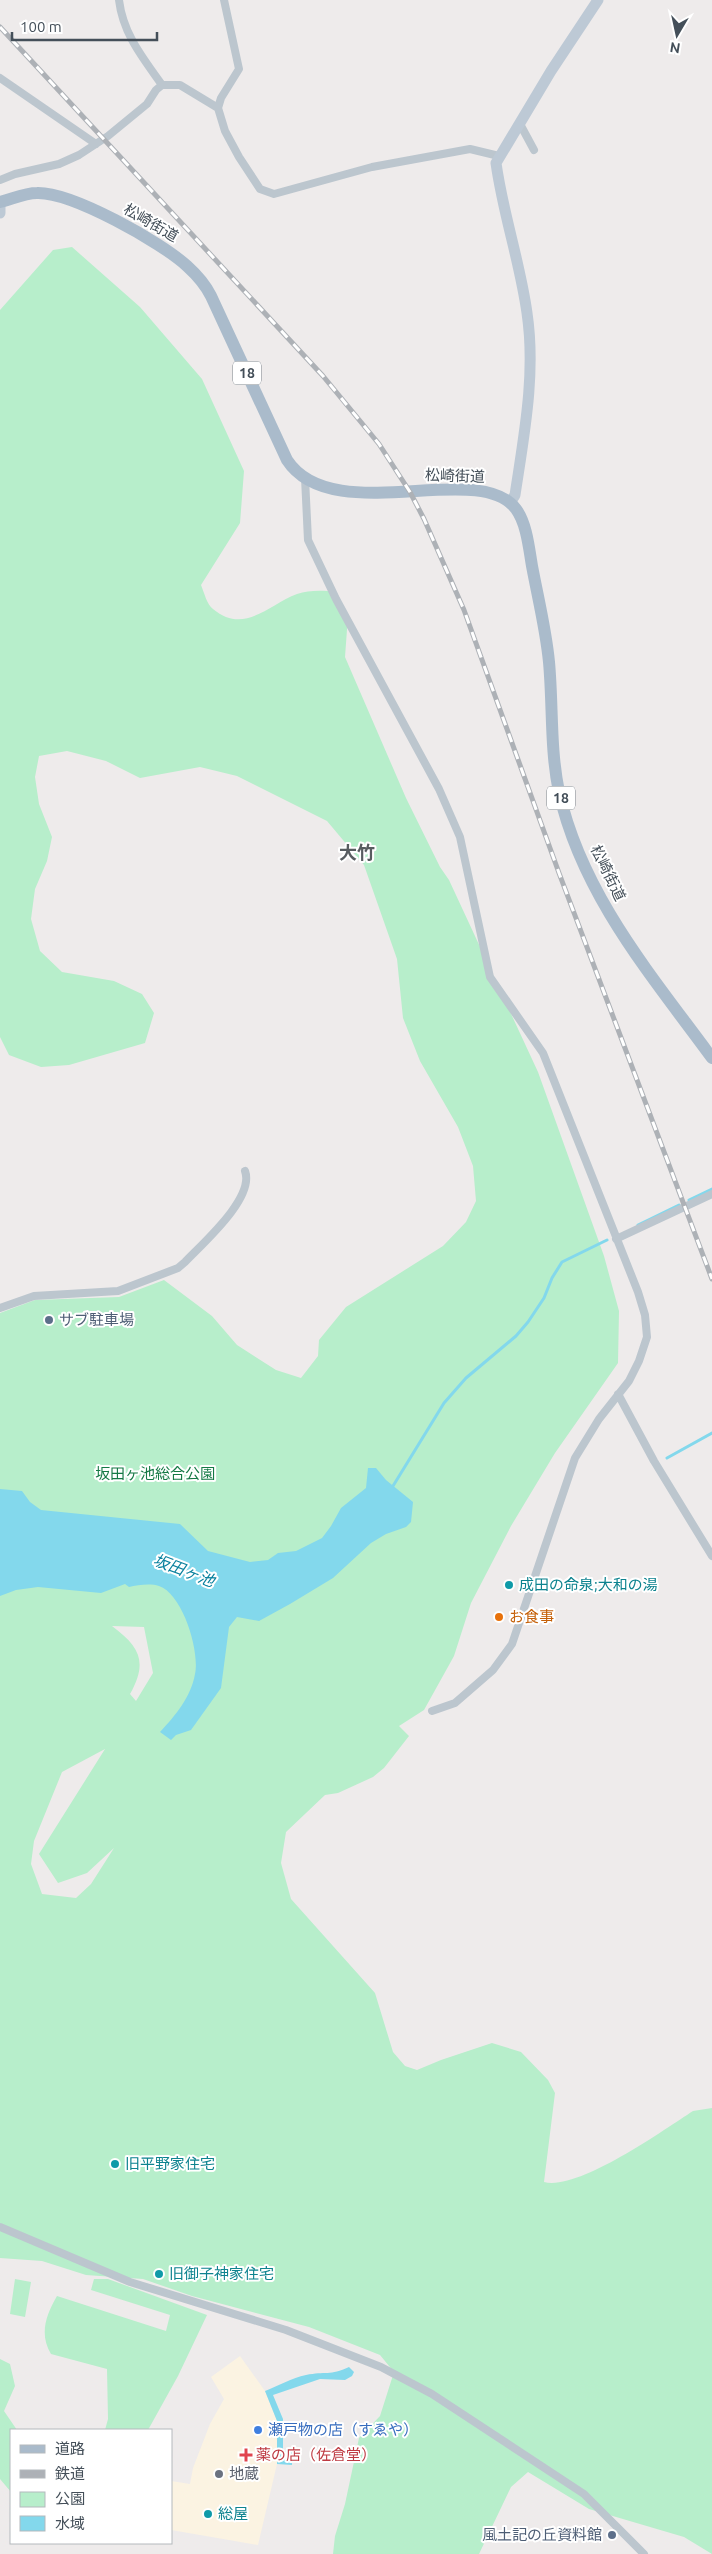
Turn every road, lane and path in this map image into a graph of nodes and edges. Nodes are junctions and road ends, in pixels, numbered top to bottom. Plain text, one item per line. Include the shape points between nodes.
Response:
1 (119, 0) edge
2 (224, 0) edge
3 (598, 0) edge
4 (0, 78) edge
5 (162, 85) junction
6 (218, 108) junction
7 (520, 124) junction
8 (96, 144) junction
9 (534, 150) dead end
10 (498, 156) junction
11 (0, 180) edge
12 (0, 202) edge
13 (0, 213) edge
14 (305, 478) junction
15 (510, 503) junction
16 (712, 1058) edge
17 (245, 1171) dead end
18 (712, 1194) edge
19 (616, 1239) junction
20 (0, 1308) edge
21 (618, 1394) junction
22 (712, 1556) edge
23 (432, 1711) dead end
24 (0, 2227) edge
25 (644, 2554) edge

1 - 5 street via 132,42
2 - 6 street via 239,69 220,98
3 - 7 street
4 - 8 street
5 - 6 street via 180,85
5 - 8 street via 147,104
6 - 10 street via 225,131 239,157 260,189 268,193 372,167 470,149
7 - 9 street
7 - 10 street
8 - 11 street via 65,162
10 - 15 street via 497,171 524,295 530,350 529,400 515,495
12 - 13 street
12 - 14 main road, 松崎街道 / 18 via 37,193 60,197 109,218 186,265 211,296 287,460
14 - 15 main road, 松崎街道 / 18 via 352,492 391,494 473,490 497,495
14 - 19 street via 308,540 336,599 439,789 460,837 490,977 543,1052
15 - 16 main road, 松崎街道 / 18 via 520,516 524,529 544,626 549,661 551,737 559,792 568,822 602,901 651,978
17 - 20 street via 246,1185 235,1207 178,1268 118,1291 34,1296
18 - 19 street
19 - 21 street via 638,1292 647,1337 629,1381
21 - 22 street
21 - 23 street via 575,1458 512,1644 493,1670 462,1698
24 - 25 street via 130,2282 286,2330 389,2371 432,2394 584,2494

